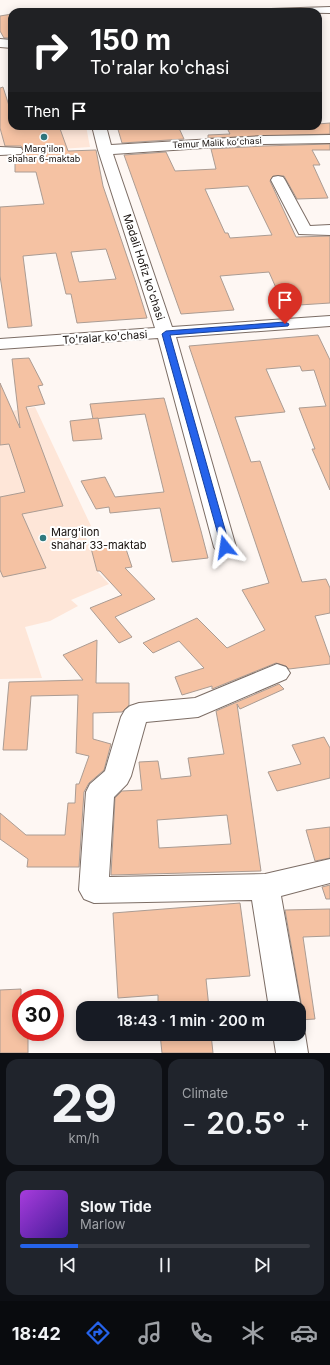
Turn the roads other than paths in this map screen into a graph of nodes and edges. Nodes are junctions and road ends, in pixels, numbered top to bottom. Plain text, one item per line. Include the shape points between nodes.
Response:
1 (100, 130) edge
2 (255, 130) edge
3 (321, 130) edge
4 (329, 139) edge
5 (264, 140) junction
6 (105, 150) junction
7 (0, 151) edge
8 (16, 151) dead end
9 (278, 180) dead end
10 (330, 230) edge
11 (330, 320) edge
12 (166, 334) junction
13 (0, 344) edge
14 (225, 547) dead end
15 (277, 673) dead end
16 (330, 872) edge
17 (265, 887) junction
18 (284, 1001) edge
19 (290, 1041) edge
20 (292, 1053) edge

1 - 6 street, Madali Hofiz ko'chasi
2 - 5 street
3 - 4 street
4 - 5 street, Temur Malik koʻchasi
5 - 6 street, Temur Malik koʻchasi
6 - 12 street, Madali Hofiz ko'chasi
7 - 8 street
9 - 10 street via 305,231
11 - 12 street, To'ralar ko'chasi
12 - 13 street, To'ralar ko'chasi
12 - 14 street, Madali Hofiz ko'chasi
15 - 17 street via 198,707 139,713 134,717 117,776 100,792 94,890
16 - 17 street
17 - 18 street
19 - 20 street

